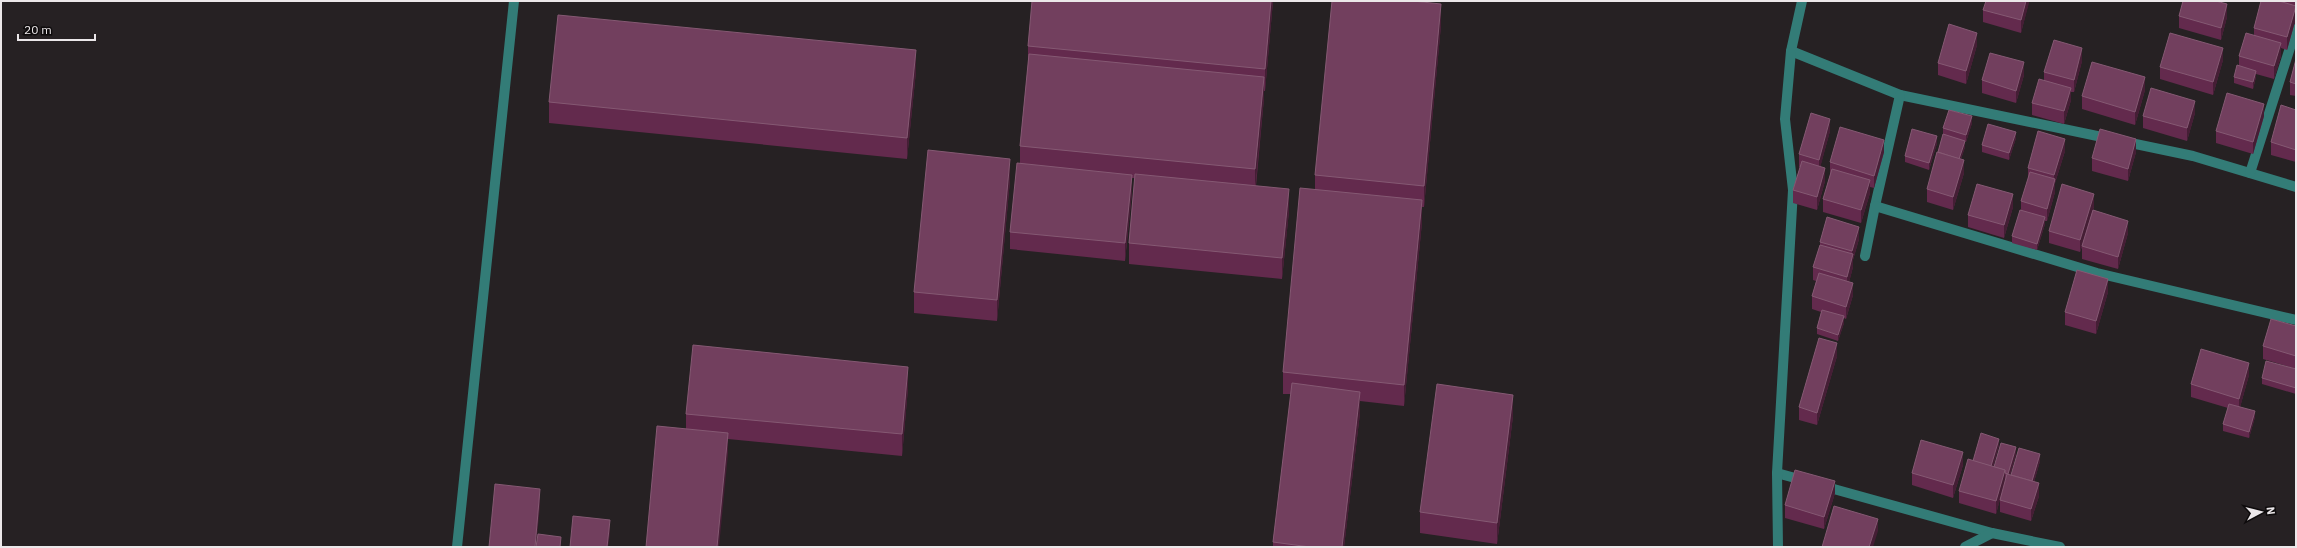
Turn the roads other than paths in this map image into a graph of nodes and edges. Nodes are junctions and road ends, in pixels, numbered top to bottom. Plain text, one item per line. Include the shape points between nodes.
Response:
1 (514, 1) edge
2 (1802, 1) edge
3 (2296, 29) edge
4 (1791, 51) junction
5 (1900, 95) junction
6 (2250, 173) junction
7 (2296, 187) edge
8 (1875, 206) junction
9 (1865, 256) dead end
10 (2296, 320) edge
11 (1777, 473) junction
12 (1992, 533) junction
13 (457, 547) edge
14 (1778, 547) edge
15 (1966, 547) edge
16 (2056, 547) edge
17 (2060, 547) edge

1 - 13 street
2 - 4 street
3 - 6 street
4 - 5 street
4 - 11 street via 1785,119 1792,190
5 - 6 street via 2193,156
5 - 8 street
6 - 7 street
8 - 9 street
8 - 10 street via 2097,273
11 - 12 street
11 - 14 street
12 - 15 street
12 - 16 street
16 - 17 street

